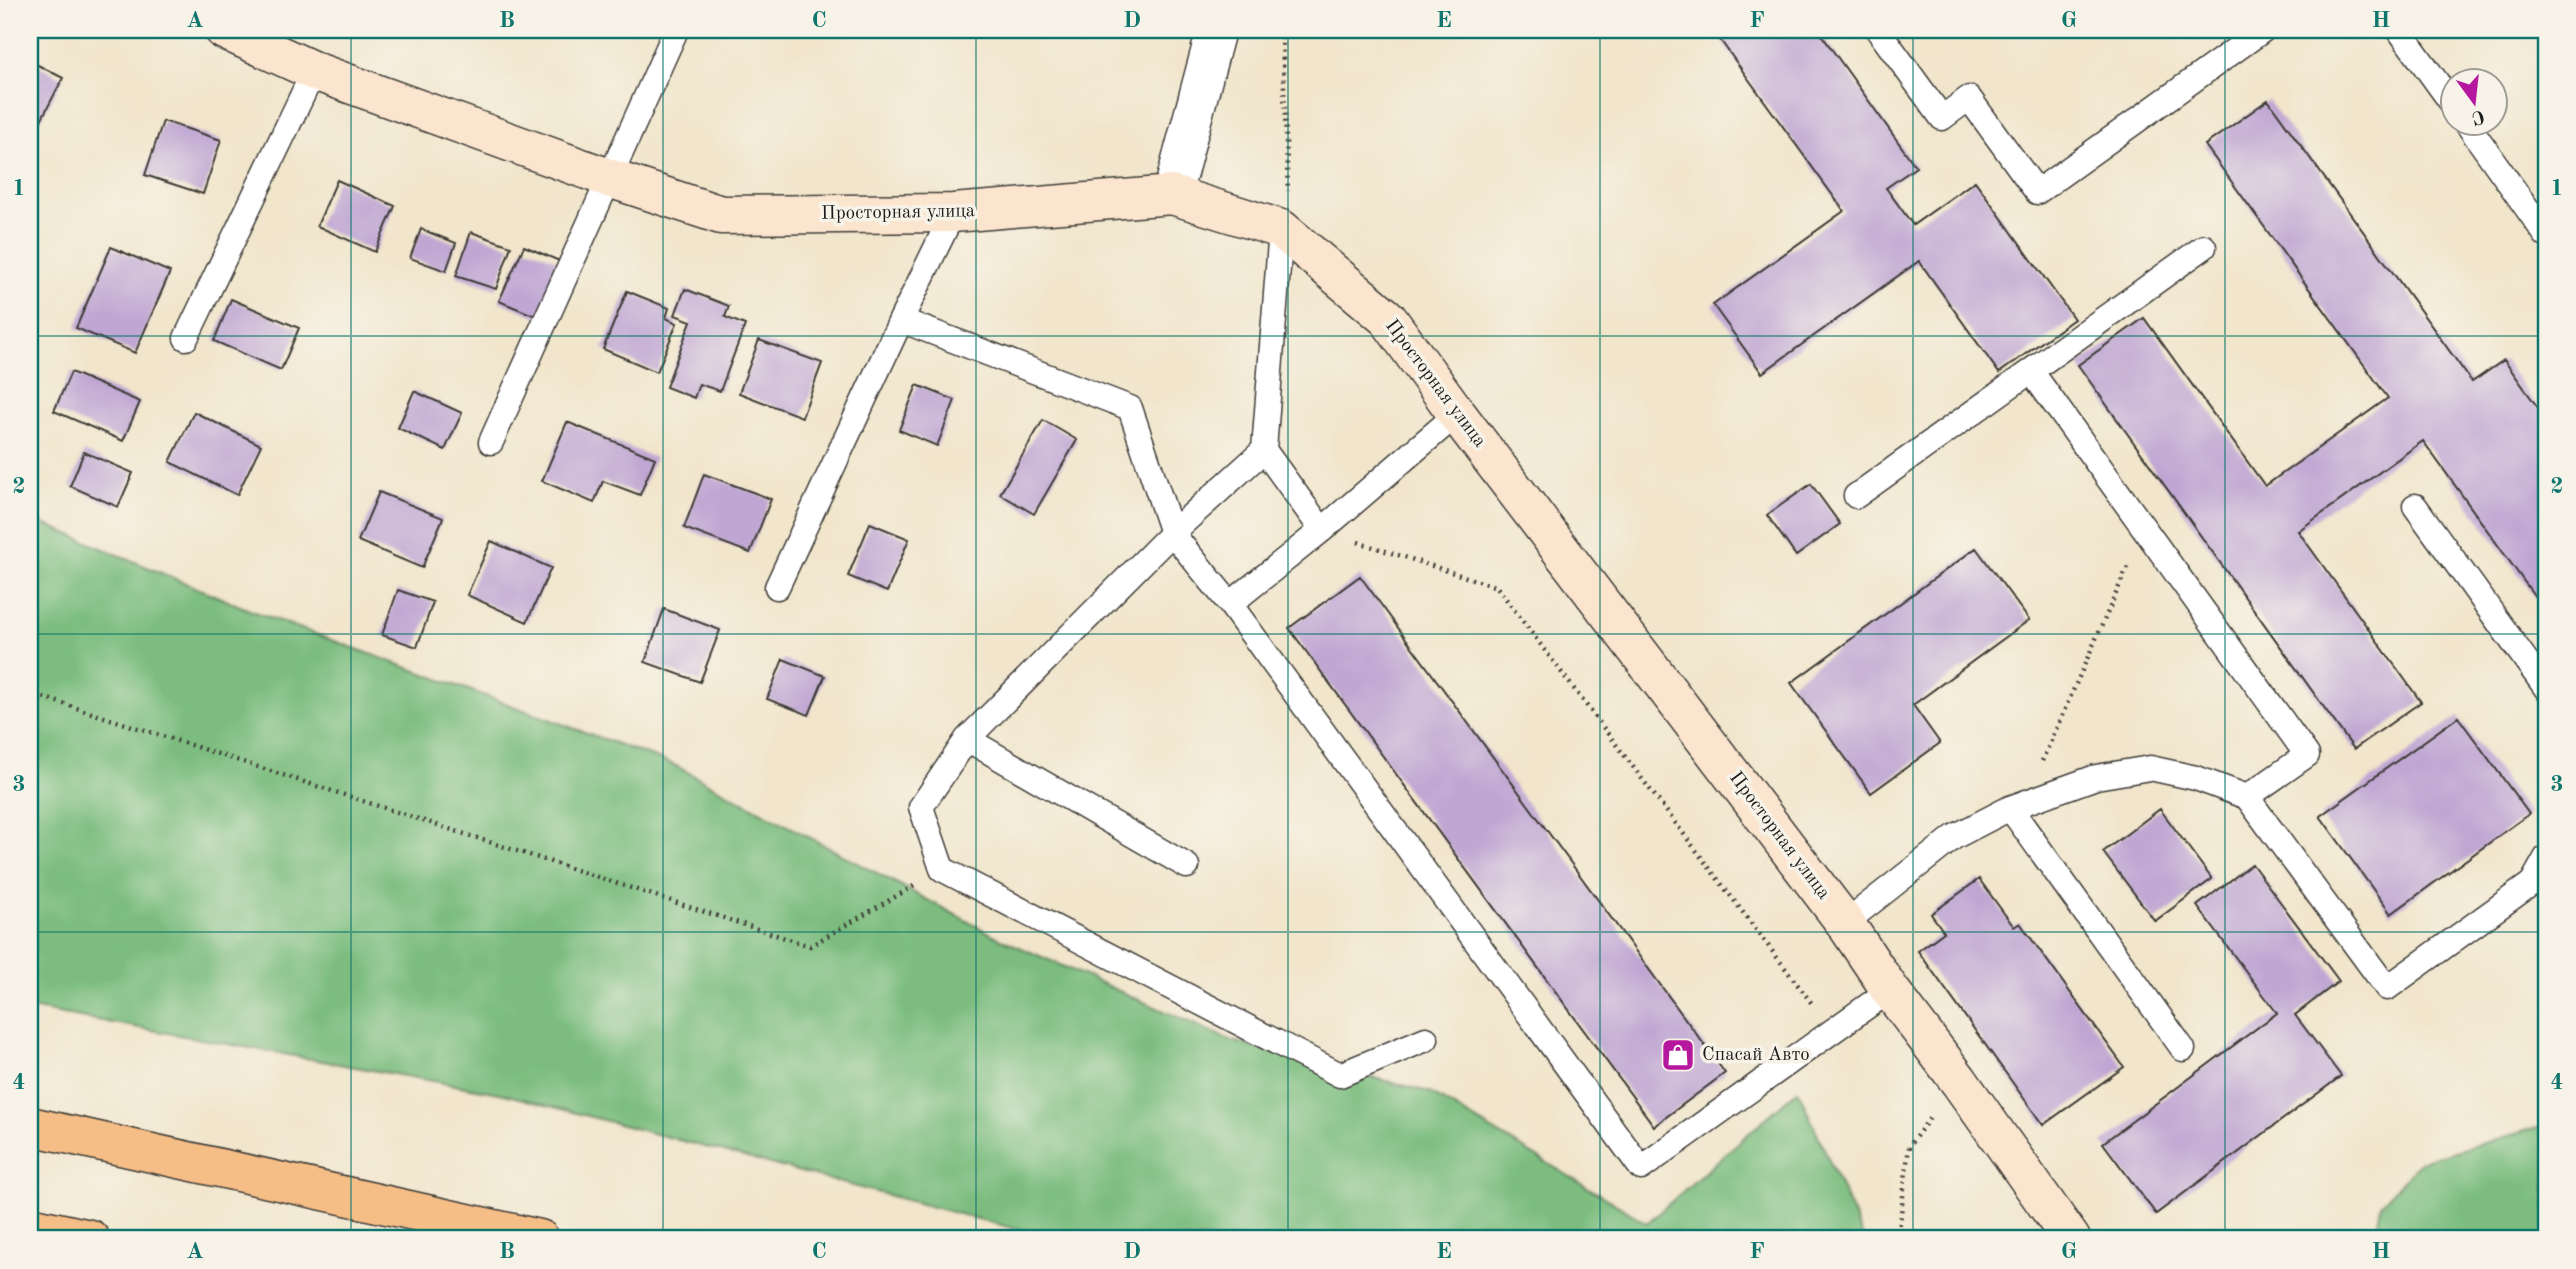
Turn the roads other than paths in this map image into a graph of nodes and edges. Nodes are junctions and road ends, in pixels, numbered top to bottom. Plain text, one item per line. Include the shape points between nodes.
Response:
1 (224, 30) edge
2 (676, 30) edge
3 (1216, 30) edge
4 (1878, 30) edge
5 (2263, 30) edge
6 (2399, 30) edge
7 (314, 71) junction
8 (2440, 87) edge
9 (2476, 136) edge
10 (609, 178) junction
11 (1172, 195) junction
12 (953, 213) junction
13 (1285, 233) junction
14 (2546, 235) edge
15 (2204, 247) dead end
16 (901, 320) junction
17 (186, 338) dead end
18 (2031, 370) junction
19 (1457, 414) junction
20 (491, 442) dead end
21 (1264, 450) junction
22 (1857, 496) dead end
23 (2415, 506) dead end
24 (1322, 530) junction
25 (1172, 533) junction
26 (777, 587) dead end
27 (1230, 604) junction
28 (2546, 688) edge
29 (967, 739) junction
30 (2247, 797) junction
31 (2016, 806) junction
32 (2546, 858) edge
33 (1187, 866) dead end
34 (1845, 923) junction
35 (1890, 990) junction
36 (1426, 1039) dead end
37 (2183, 1049) dead end
38 (30, 1126) edge
39 (30, 1226) edge
40 (90, 1239) edge
41 (540, 1239) edge
42 (2071, 1239) edge

1 - 7 street, Просторная улица
2 - 10 lane
3 - 11 street
4 - 5 lane via 1942,118 1969,98 2037,192
6 - 8 lane
7 - 10 street, Просторная улица
7 - 17 lane
9 - 14 lane
10 - 12 street, Просторная улица via 721,215
10 - 20 lane
11 - 12 street, Просторная улица
11 - 13 street, Просторная улица
12 - 16 lane
13 - 19 street, Просторная улица via 1388,319
13 - 21 lane
15 - 18 lane
16 - 25 lane via 1130,408
16 - 26 lane
18 - 22 lane
18 - 30 lane via 2307,755
19 - 24 lane
19 - 34 street, Просторная улица
21 - 24 lane
21 - 25 lane
23 - 28 lane
24 - 27 lane
25 - 27 lane
25 - 29 lane
27 - 35 lane via 1641,1168
29 - 33 lane
29 - 36 lane via 921,807 942,869 1340,1075
30 - 31 lane via 2196,778 2150,768 2096,777
30 - 32 lane via 2387,988 2532,883
31 - 34 lane via 1954,837
31 - 37 lane
34 - 35 street, Просторная улица
35 - 42 street, Просторная улица
38 - 41 main road
39 - 40 main road

